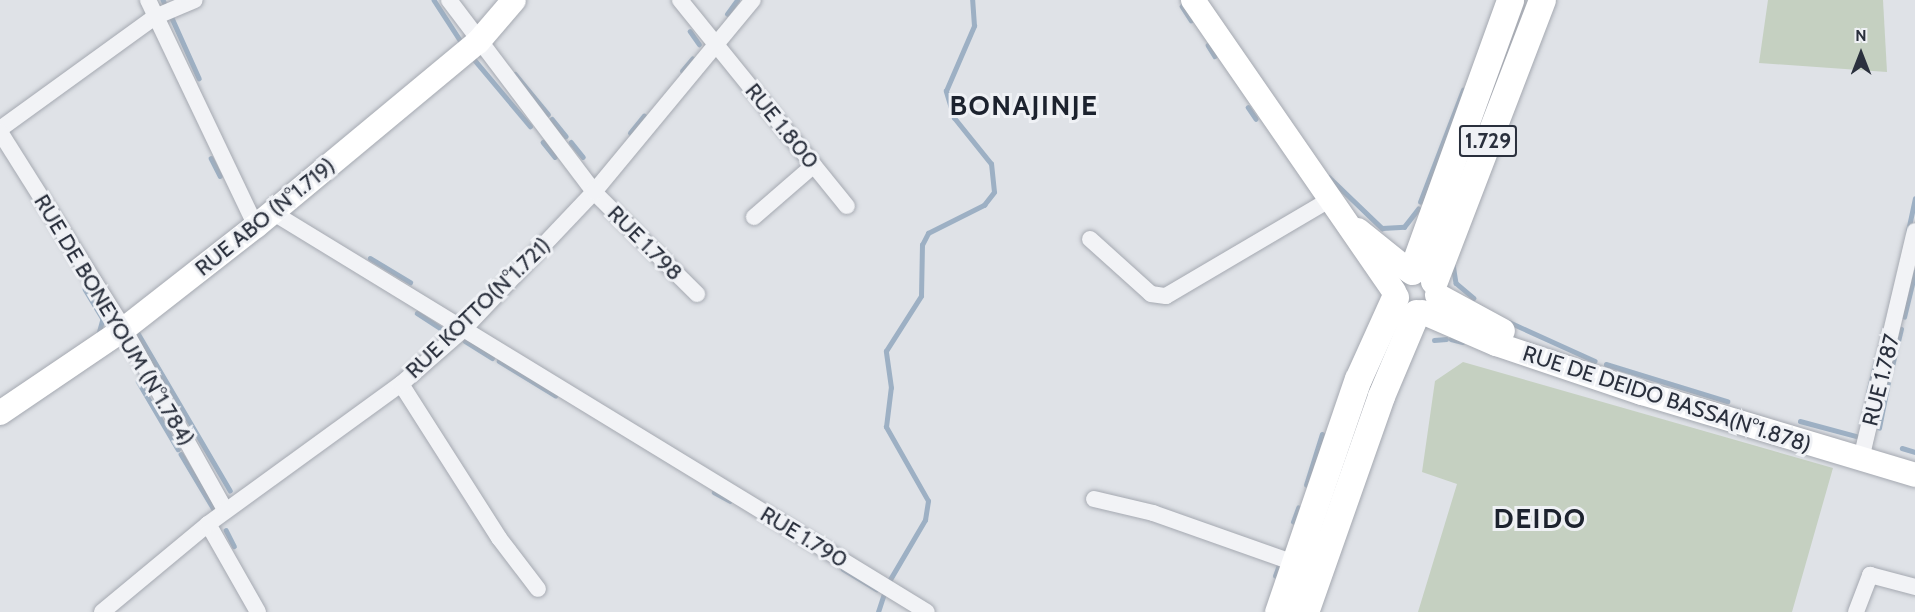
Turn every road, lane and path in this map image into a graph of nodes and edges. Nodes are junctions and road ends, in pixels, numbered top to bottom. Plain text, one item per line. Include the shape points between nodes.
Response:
1 (148, 0) edge
2 (195, 0) edge
3 (449, 0) edge
4 (514, 0) edge
5 (680, 0) edge
6 (753, 0) edge
7 (1193, 0) edge
8 (1510, 0) edge
9 (1542, 0) edge
10 (155, 17) junction
11 (478, 42) junction
12 (718, 45) junction
13 (0, 130) edge
14 (814, 165) junction
15 (594, 192) junction
16 (1329, 200) junction
17 (847, 206) dead end
18 (754, 217) dead end
19 (264, 219) junction
20 (1915, 231) edge
21 (1090, 239) dead end
22 (1415, 291) junction
23 (697, 294) dead end
24 (124, 329) junction
25 (464, 329) junction
26 (400, 384) junction
27 (0, 413) edge
28 (1863, 452) junction
29 (1915, 458) edge
30 (1915, 475) edge
31 (1094, 499) dead end
32 (225, 510) junction
33 (207, 524) junction
34 (1294, 563) junction
35 (1915, 586) edge
36 (538, 589) dead end
37 (102, 612) edge
38 (258, 612) edge
39 (927, 612) edge
40 (1278, 612) edge
41 (1305, 612) edge
42 (1856, 612) edge

1 - 10 street
2 - 10 street
3 - 11 street, RUE 1.798
4 - 11 main road, RUE ABO (N°1.719)
5 - 12 street, RUE 1.800
6 - 12 street, RUE KOTTO(N°1.721)
7 - 16 main road, RUE DE DEIDO BASSA(N°1.878)
8 - 22 main road, 1.729
9 - 22 main road, 1.729
10 - 13 street
10 - 19 street
11 - 15 street, RUE 1.798
11 - 19 main road, RUE ABO (N°1.719)
12 - 14 street, RUE 1.800
12 - 15 street, RUE KOTTO(N°1.721)
13 - 24 street, RUE DE BONEYOUM (N°1.784)
14 - 17 street, RUE 1.800
14 - 18 street
15 - 23 street, RUE 1.798
15 - 25 street, RUE KOTTO(N°1.721)
16 - 21 street via 1166,296 1151,294
16 - 22 main road, RUE DE DEIDO BASSA(N°1.878)
19 - 24 main road, RUE ABO (N°1.719)
19 - 25 street, RUE 1.790
20 - 28 street, RUE 1.787
22 - 28 main road, RUE DE DEIDO BASSA(N°1.878) via 1496,344
22 - 34 main road via 1358,380
22 - 41 main road
24 - 27 main road, RUE ABO (N°1.719)
24 - 32 street, RUE DE BONEYOUM (N°1.784)
25 - 26 street, RUE KOTTO(N°1.721)
25 - 39 street, RUE 1.790
26 - 32 street, RUE KOTTO(N°1.721)
26 - 36 street via 498,538
28 - 29 main road, RUE DE DEIDO BASSA(N°1.878)
28 - 30 main road, RUE DE DEIDO BASSA(N°1.878)
31 - 34 street via 1153,513
32 - 33 street, RUE KOTTO(N°1.721)
33 - 37 street, RUE KOTTO(N°1.721)
33 - 38 street
34 - 40 main road
35 - 42 street via 1870,574

